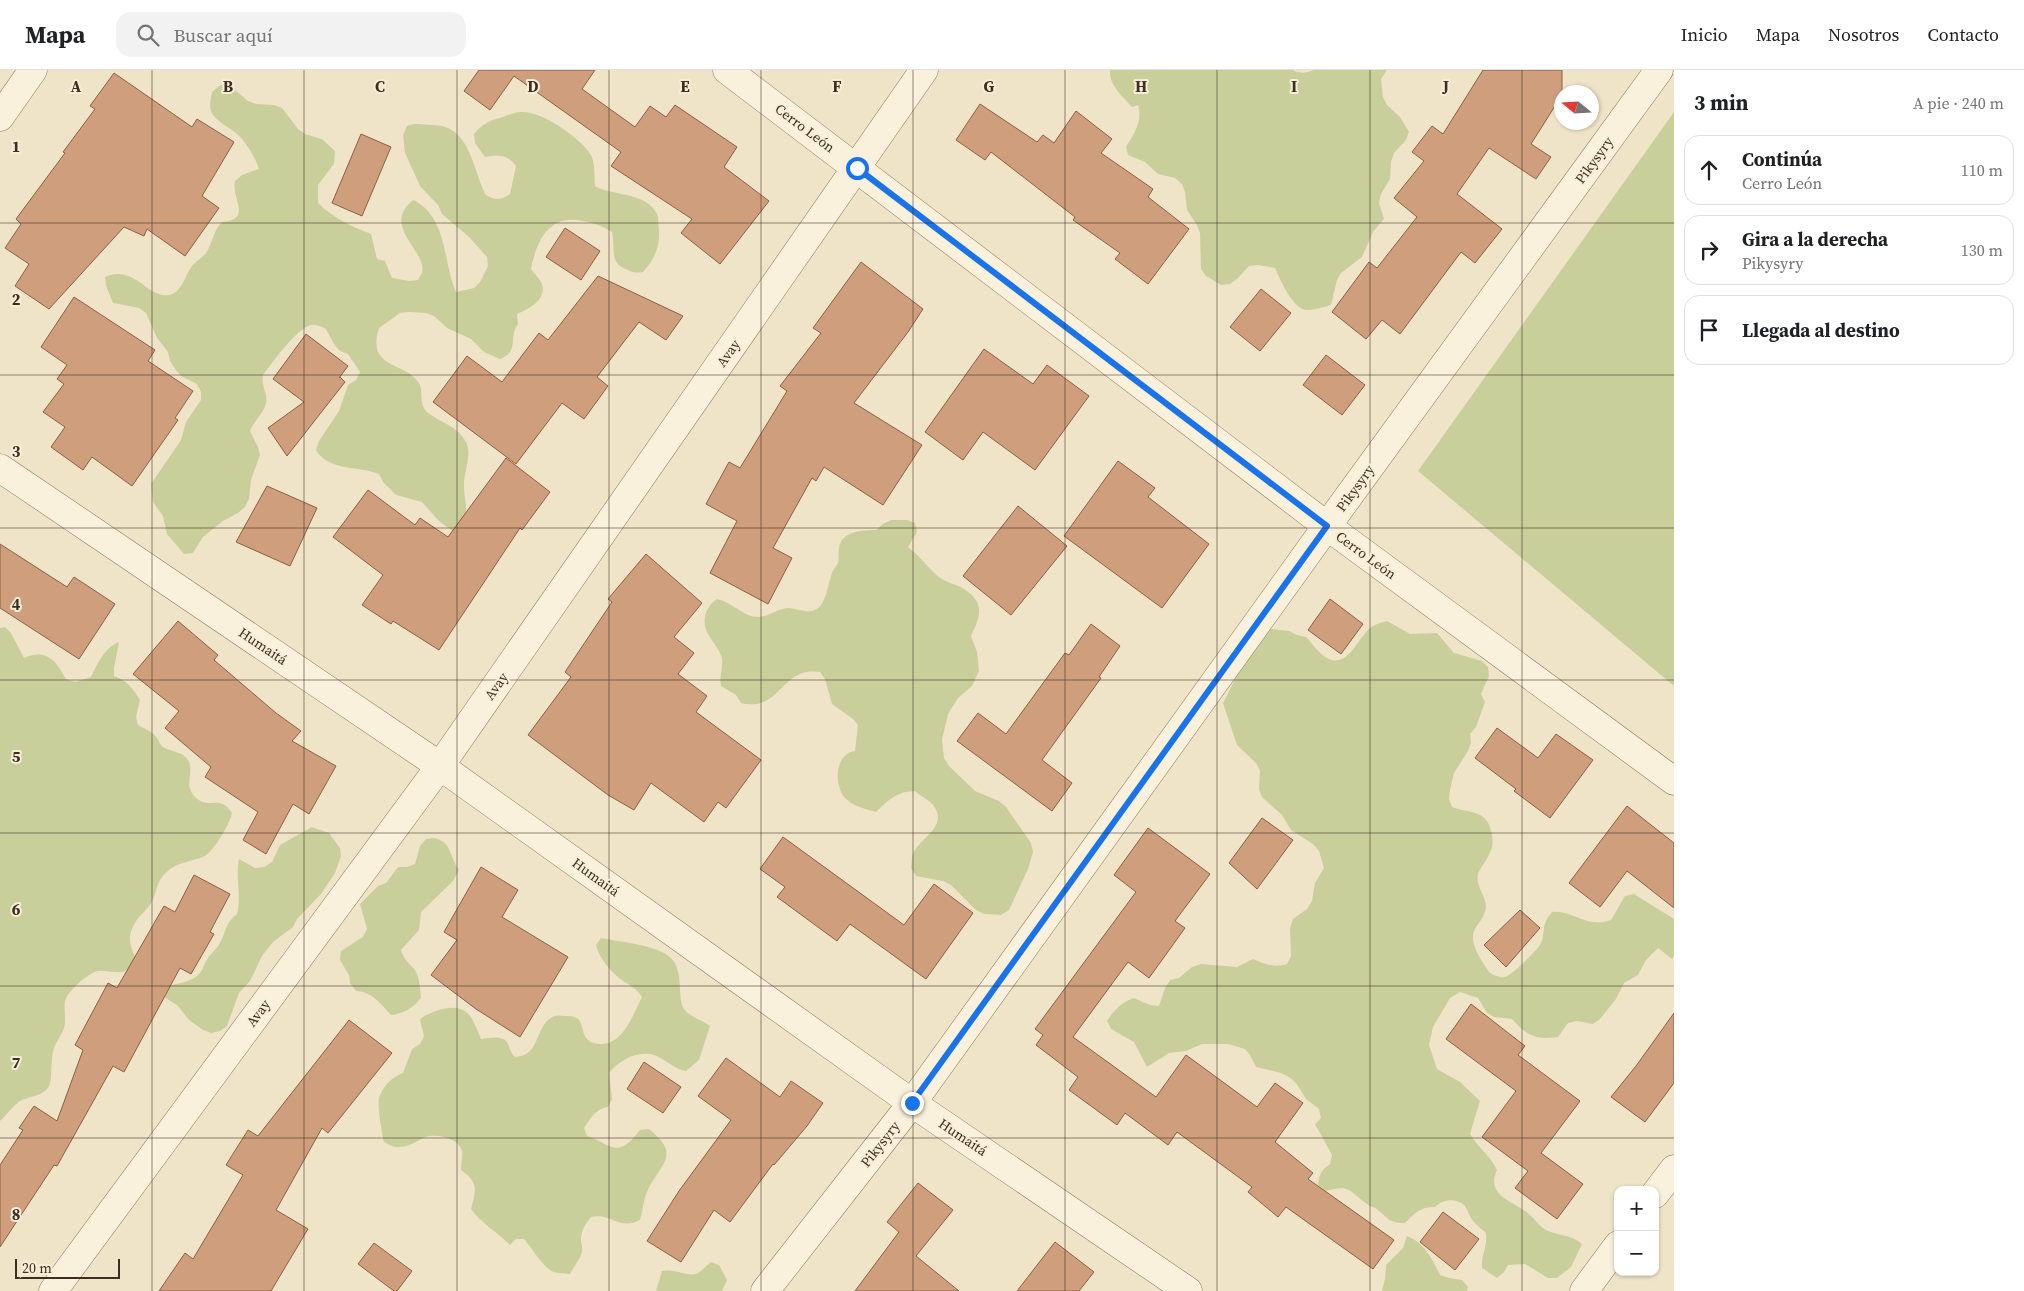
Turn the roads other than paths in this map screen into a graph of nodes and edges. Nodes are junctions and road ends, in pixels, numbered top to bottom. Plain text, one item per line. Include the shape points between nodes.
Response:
1 (33, 70) edge
2 (727, 70) edge
3 (924, 70) edge
4 (1659, 70) edge
5 (0, 117) edge
6 (857, 168) junction
7 (0, 468) edge
8 (1327, 526) junction
9 (440, 766) junction
10 (1674, 781) edge
11 (912, 1103) junction
12 (1674, 1168) edge
13 (1659, 1189) edge
14 (1614, 1250) edge
15 (53, 1291) edge
16 (765, 1291) edge
17 (1188, 1291) edge
18 (1584, 1291) edge

1 - 5 street
2 - 6 street, Cerro León
3 - 6 street, Avay
4 - 8 street, Pikysyry
6 - 8 street, Cerro León
6 - 9 street, Avay
7 - 9 street, Humaitá
8 - 10 street, Cerro León
8 - 11 street, Pikysyry
9 - 11 street, Humaitá
9 - 15 street, Avay
11 - 16 street, Pikysyry
11 - 17 street, Humaitá
12 - 13 street
14 - 18 street

